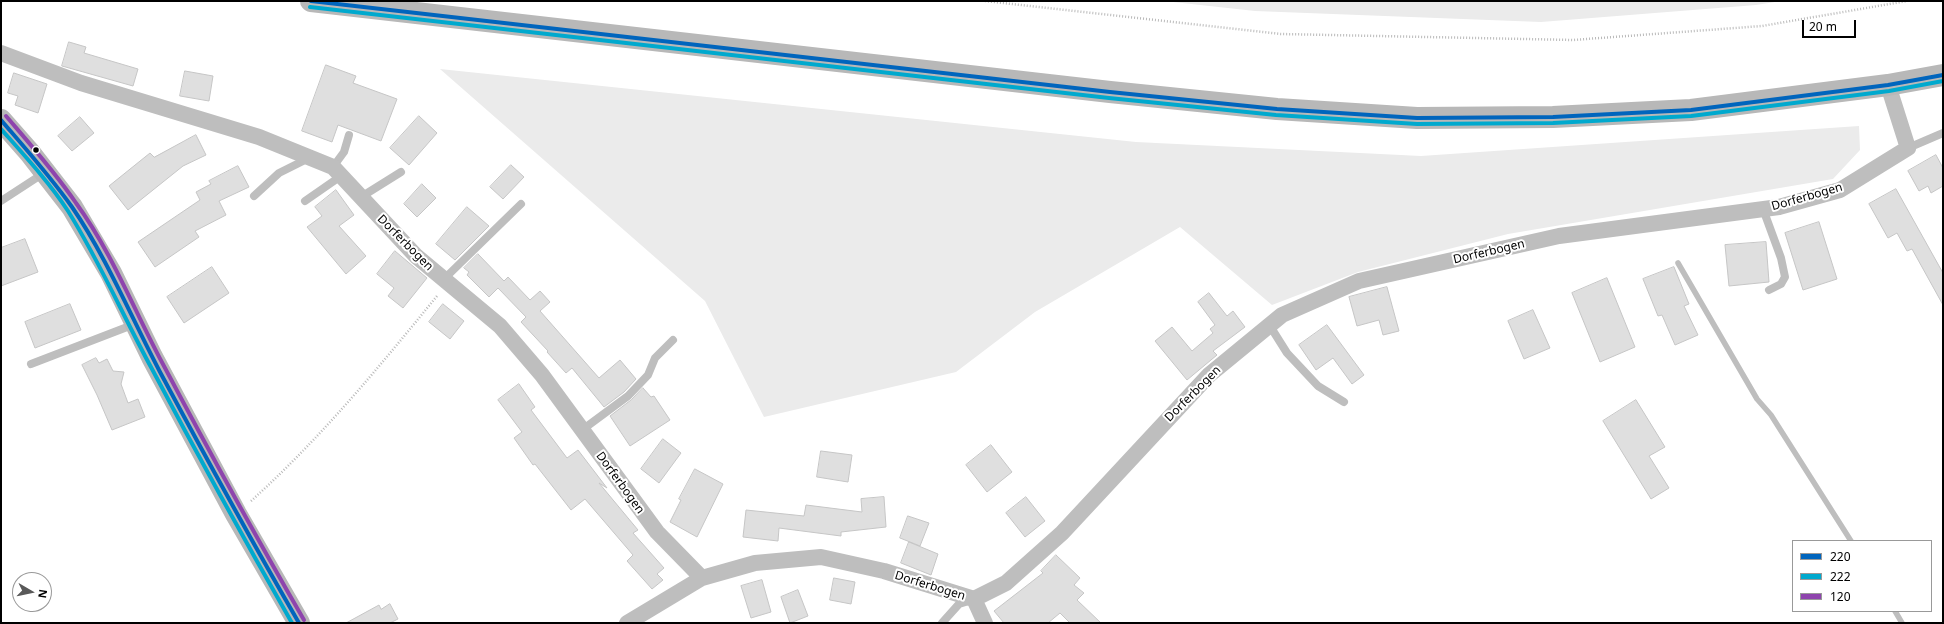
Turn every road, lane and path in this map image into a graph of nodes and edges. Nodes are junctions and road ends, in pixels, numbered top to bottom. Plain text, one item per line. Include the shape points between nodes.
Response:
1 (311, 1) edge
2 (985, 1) edge
3 (1907, 1) edge
4 (1, 53) edge
5 (1943, 75) edge
6 (1888, 85) junction
7 (1, 120) edge
8 (1943, 134) edge
9 (349, 135) dead end
10 (1908, 148) junction
11 (310, 158) junction
12 (337, 171) junction
13 (45, 172) junction
14 (401, 172) dead end
15 (254, 196) dead end
16 (361, 197) junction
17 (1, 201) edge
18 (305, 201) dead end
19 (521, 204) dead end
20 (1763, 209) junction
21 (446, 281) junction
22 (1769, 290) dead end
23 (136, 324) junction
24 (1270, 326) junction
25 (674, 340) dead end
26 (31, 364) dead end
27 (1344, 402) dead end
28 (582, 430) junction
29 (236, 514) junction
30 (702, 578) junction
31 (974, 599) junction
32 (299, 623) edge
33 (626, 623) edge
34 (942, 623) edge
35 (984, 623) edge

1 - 6 street via 1110,92 1277,109 1417,118 1553,117 1691,110
2 - 3 path via 1281,34 1573,40 1762,26
4 - 11 street, Dorferbogen via 81,83 259,137
5 - 6 street
6 - 10 street
7 - 13 street
8 - 10 lane
9 - 12 lane
10 - 20 street, Dorferbogen via 1840,190
11 - 12 street, Dorferbogen
11 - 15 lane via 279,173
12 - 16 street, Dorferbogen
12 - 18 lane
13 - 17 lane
13 - 23 street via 72,207 111,273
14 - 16 lane
16 - 21 street, Dorferbogen via 416,256
19 - 21 lane
20 - 22 lane via 1781,258 1785,277 1781,284
20 - 24 street, Dorferbogen via 1559,236 1367,279 1282,315
21 - 28 street, Dorferbogen via 500,326 542,375
21 - 29 path via 389,354 328,424 280,475
23 - 26 lane
23 - 29 street
24 - 27 lane via 1287,353 1318,386
24 - 31 street, Dorferbogen via 1210,375 1062,533 1006,583
25 - 28 lane via 655,358 648,375 628,396
28 - 30 street, Dorferbogen via 657,532
29 - 32 street
30 - 31 street, Dorferbogen via 755,563 821,557 884,571
30 - 33 street
31 - 34 lane via 959,604
31 - 35 street

